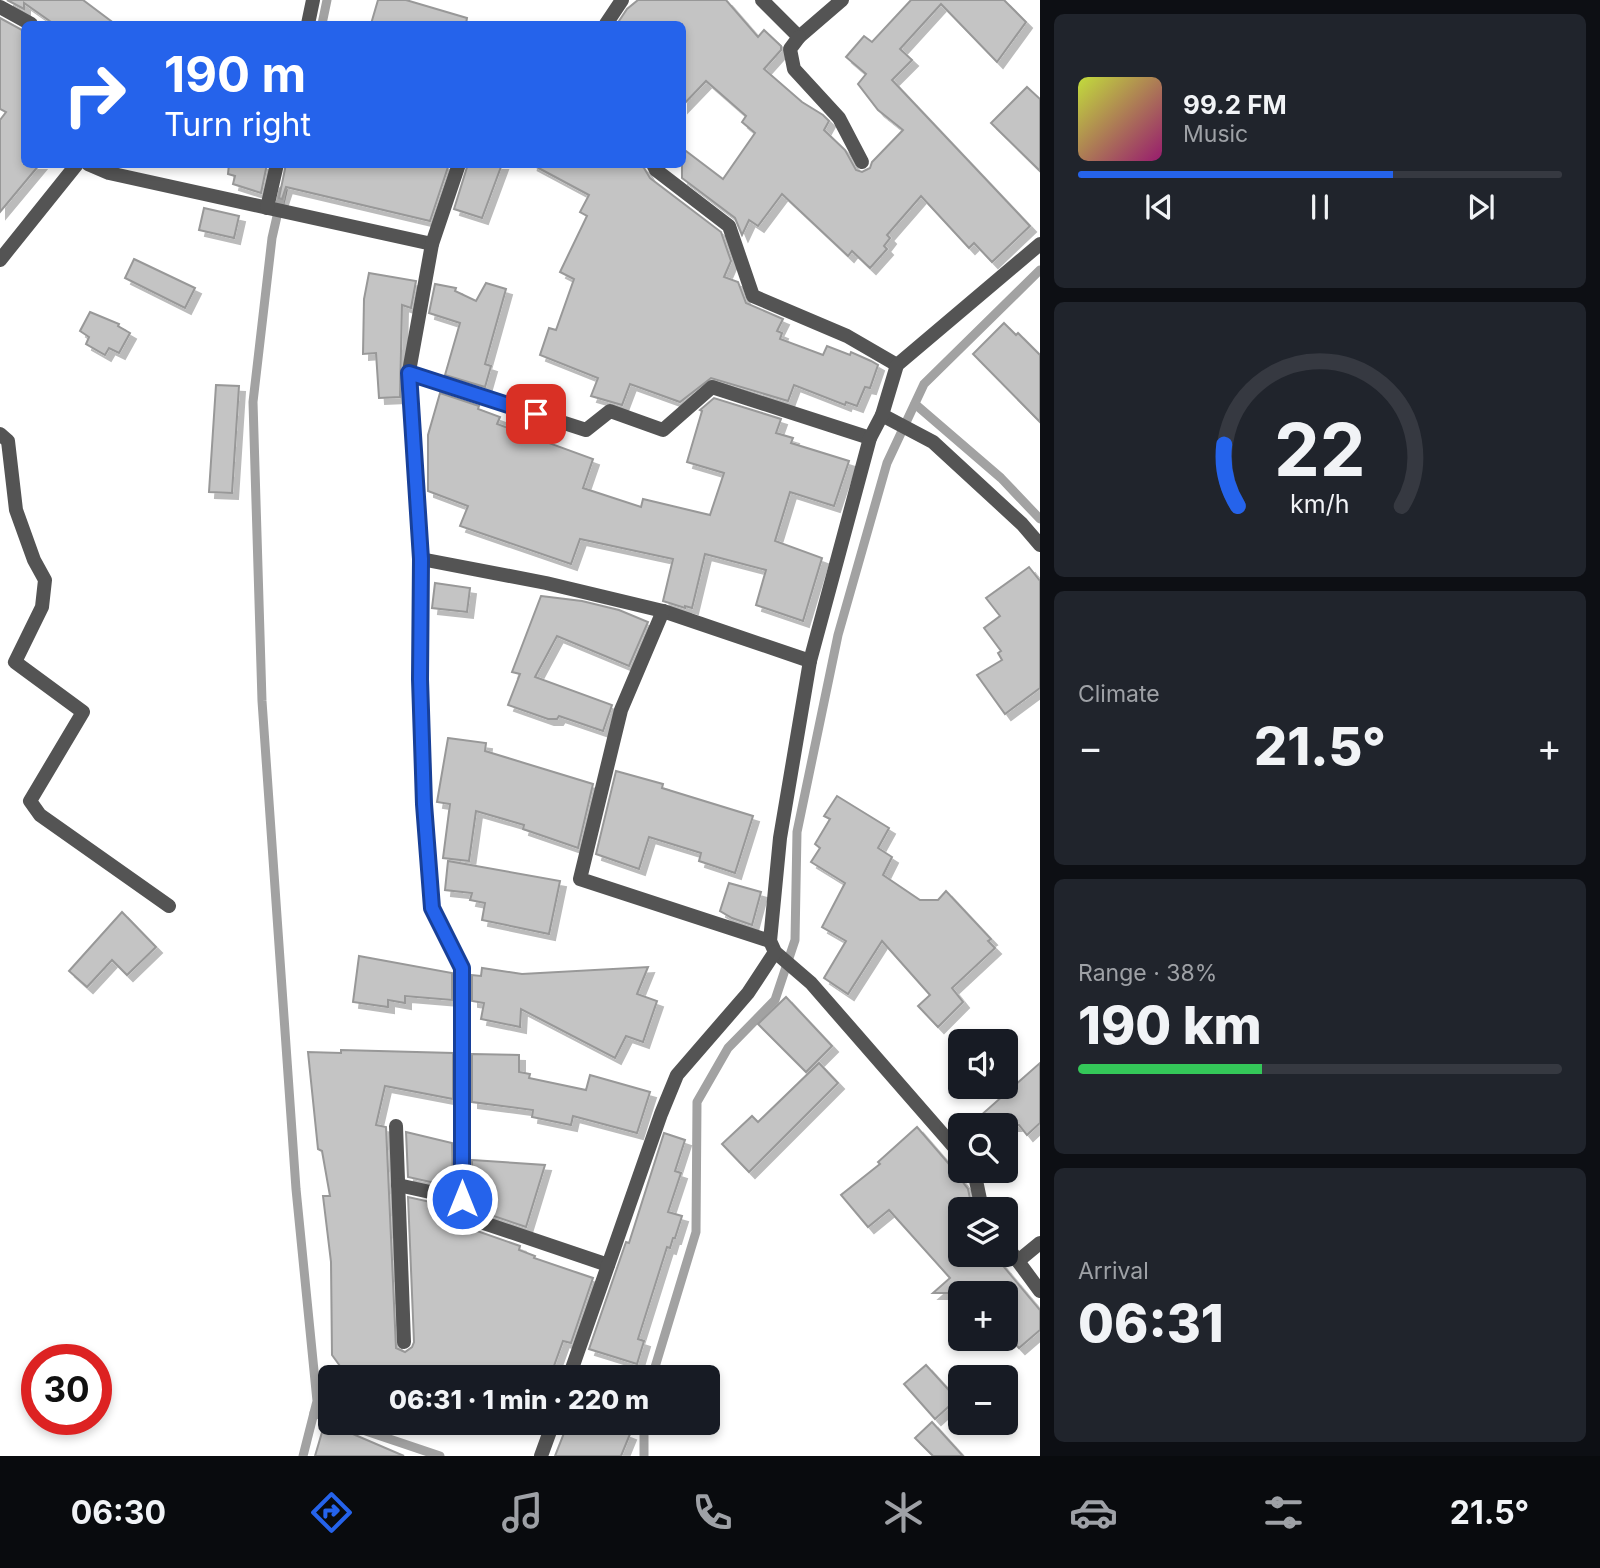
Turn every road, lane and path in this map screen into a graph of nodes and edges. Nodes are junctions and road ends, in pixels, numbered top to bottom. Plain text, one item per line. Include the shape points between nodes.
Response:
1 (313, 0) edge
2 (622, 0) edge
3 (762, 0) edge
4 (842, 0) edge
5 (0, 7) edge
6 (26, 21) edge
7 (309, 21) edge
8 (608, 21) edge
9 (799, 37) junction
10 (862, 163) dead end
11 (74, 168) edge
12 (97, 168) edge
13 (277, 168) edge
14 (459, 168) edge
15 (655, 168) edge
16 (274, 210) junction
17 (432, 244) junction
18 (1040, 244) edge
19 (0, 260) edge
20 (897, 365) junction
21 (409, 373) junction
22 (882, 415) junction
23 (0, 434) edge
24 (870, 438) junction
25 (1040, 545) edge
26 (421, 559) junction
27 (663, 611) junction
28 (810, 661) junction
29 (169, 906) dead end
30 (773, 947) junction
31 (396, 1126) dead end
32 (948, 1140) edge
33 (398, 1185) junction
34 (462, 1199) junction
35 (1040, 1243) edge
36 (1018, 1261) joint
37 (608, 1265) junction
38 (1040, 1290) edge
39 (404, 1342) dead end
40 (573, 1365) edge
41 (549, 1435) edge
42 (541, 1456) edge

1 - 7 street
2 - 8 street
3 - 9 street
4 - 9 street
5 - 6 street
9 - 10 street via 790,48 794,69 839,118
11 - 19 street
12 - 16 street
13 - 16 street
14 - 17 street
15 - 20 street via 729,226 753,296 847,336
16 - 17 street
17 - 21 street
18 - 20 street
20 - 22 street
21 - 24 street via 586,430 610,411 663,430 712,387
21 - 26 street
22 - 24 street
22 - 25 street via 933,442
23 - 29 street via 8,441 16,510 45,580 42,607 15,662 83,712 30,801 40,815
24 - 28 street
26 - 27 street
26 - 34 street via 420,679 432,908 462,968
27 - 28 street
27 - 30 street via 621,710 580,879
28 - 30 street via 780,838
30 - 32 street via 811,983
30 - 37 street via 748,993 677,1075
31 - 33 street
33 - 34 street
33 - 39 street
34 - 37 street via 463,1216
35 - 36 street
36 - 38 street
37 - 40 street
41 - 42 street

